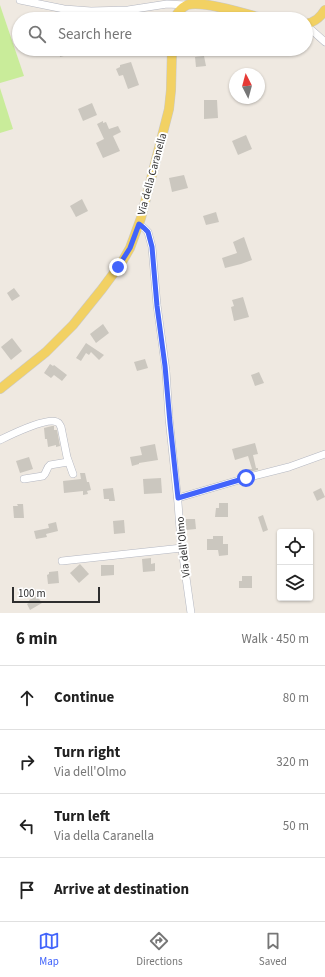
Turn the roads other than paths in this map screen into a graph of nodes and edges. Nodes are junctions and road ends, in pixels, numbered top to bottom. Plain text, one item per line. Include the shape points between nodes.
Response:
1 (20, 0) edge
2 (186, 6) junction
3 (325, 10) edge
4 (178, 12) edge
5 (238, 12) edge
6 (313, 22) edge
7 (313, 31) edge
8 (325, 42) edge
9 (172, 56) edge
10 (139, 224) junction
11 (0, 389) edge
12 (0, 440) edge
13 (325, 454) edge
14 (68, 462) junction
15 (73, 474) dead end
16 (24, 479) dead end
17 (178, 498) junction
18 (182, 548) junction
19 (62, 561) dead end
20 (191, 613) edge

1 - 2 street via 86,11 124,10 167,4
2 - 4 main road
2 - 5 main road via 208,4
3 - 6 main road
7 - 8 street
9 - 10 main road, Via della Caranella via 170,105
10 - 11 main road, Via della Caranella via 124,258 82,315 52,346
10 - 17 street, Via dell'Olmo via 148,232 152,247
12 - 14 street via 36,425 57,422
13 - 17 street via 289,467
14 - 15 street
14 - 16 street via 50,465 43,476
17 - 18 street, Via dell'Olmo
18 - 19 street
18 - 20 street, Via dell'Olmo

